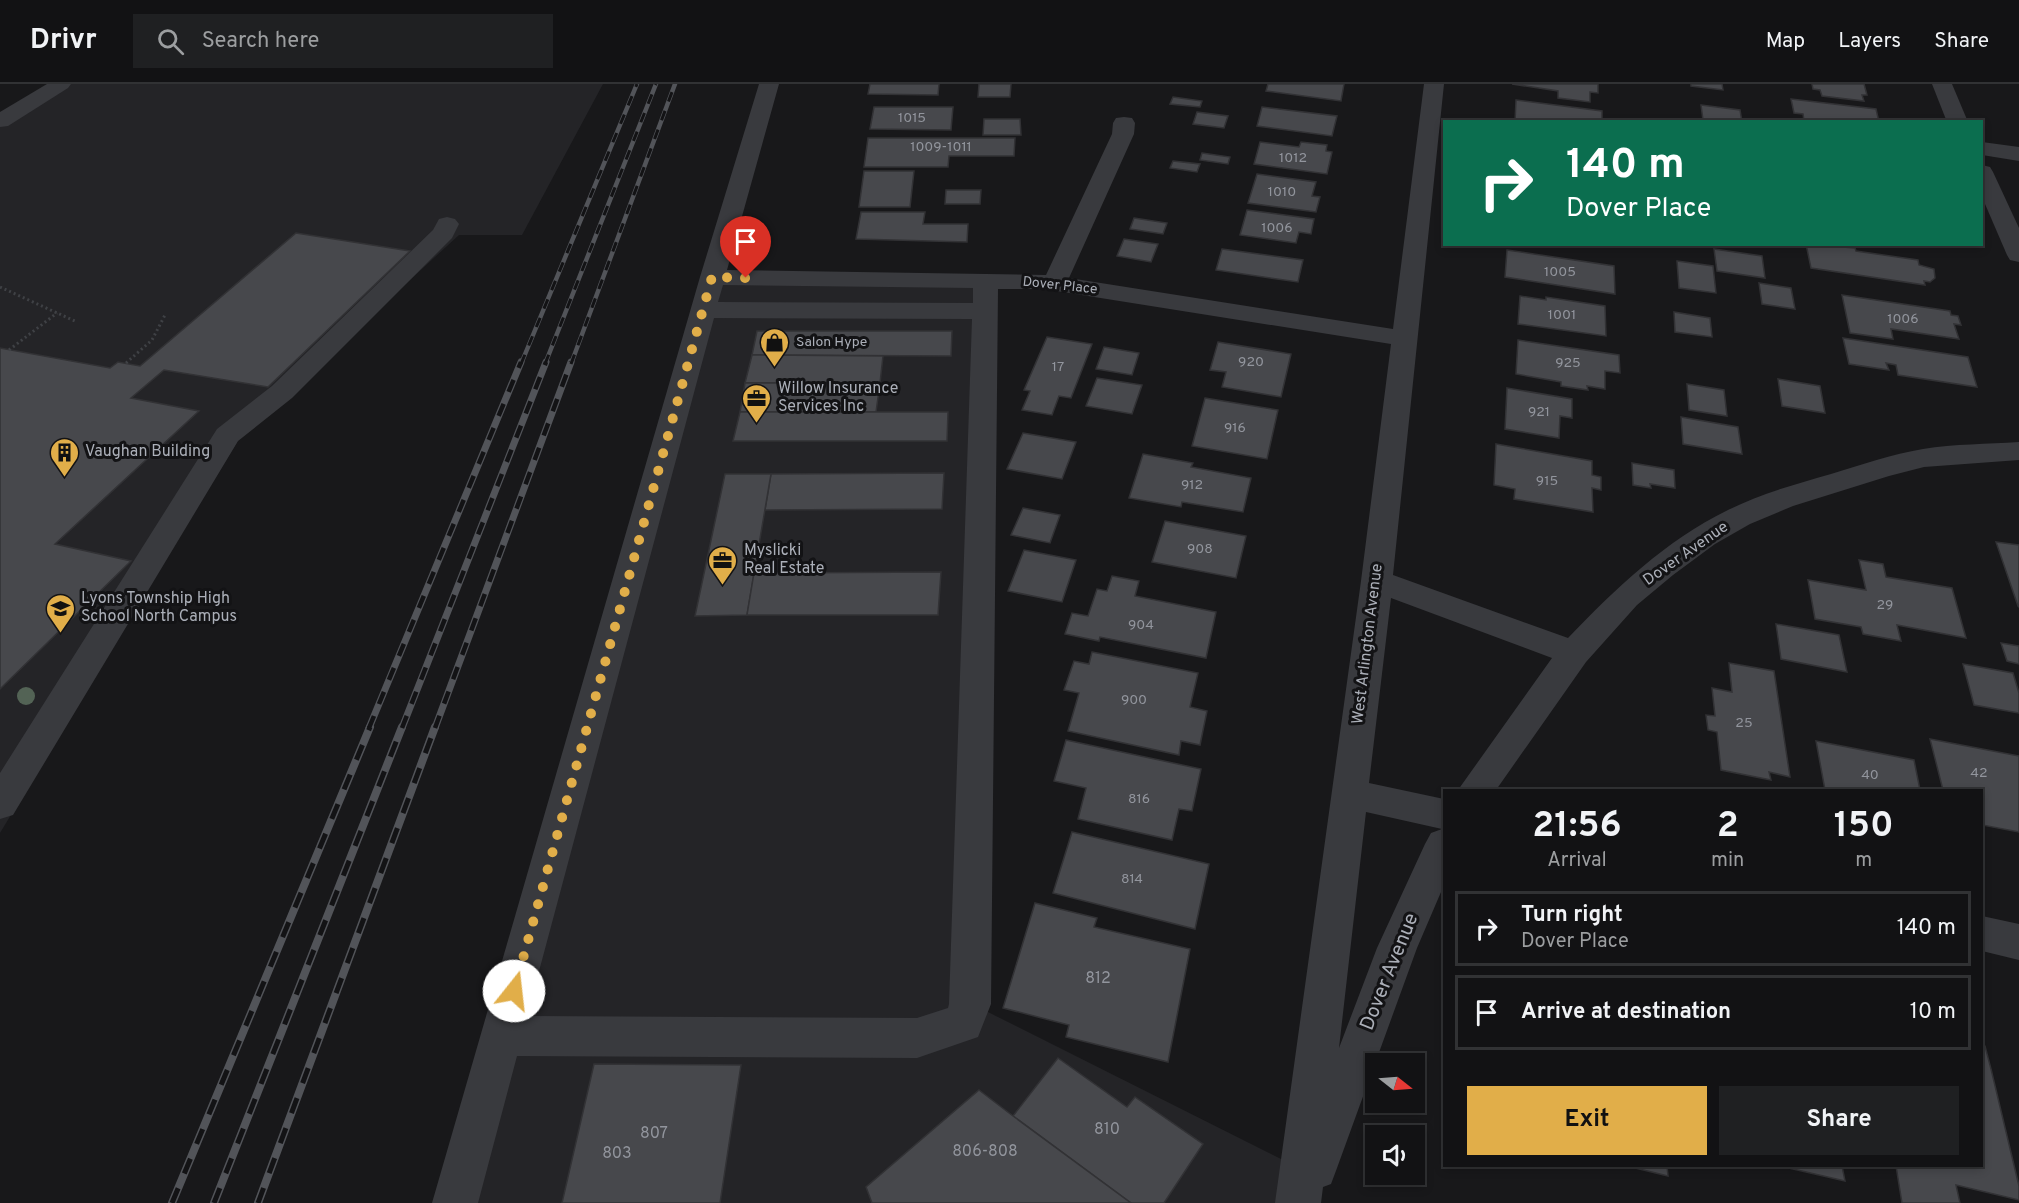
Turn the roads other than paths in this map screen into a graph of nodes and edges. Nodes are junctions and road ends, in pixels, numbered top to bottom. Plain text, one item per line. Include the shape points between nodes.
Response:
1 (61, 84) edge
2 (769, 84) edge
3 (1434, 84) edge
4 (1942, 84) edge
5 (1957, 120) edge
6 (0, 121) edge
7 (1124, 123) dead end
8 (1983, 149) edge
9 (2019, 154) edge
10 (1983, 174) edge
11 (447, 224) dead end
12 (2019, 255) edge
13 (712, 277) junction
14 (1055, 284) junction
15 (986, 296) junction
16 (703, 310) junction
17 (1403, 338) junction
18 (2019, 451) edge
19 (1377, 581) junction
20 (1574, 653) junction
21 (1477, 789) edge
22 (1349, 793) junction
23 (0, 804) edge
24 (1443, 814) edge
25 (1443, 846) edge
26 (1983, 934) edge
27 (2019, 942) edge
28 (501, 1036) junction
29 (455, 1203) edge
30 (1300, 1203) edge

1 - 6 street
2 - 13 street
3 - 17 street, West Arlington Avenue
4 - 5 street
7 - 14 street via 1123,134
8 - 9 street
10 - 12 street
11 - 23 street via 444,233 282,392 227,435
13 - 15 street, Dover Place
13 - 16 street
14 - 15 street, Dover Place
14 - 17 street, Dover Place
15 - 16 street
15 - 28 street via 970,1004 963,1023 917,1038
16 - 28 street
17 - 19 street, West Arlington Avenue
18 - 20 street, Dover Avenue via 1914,460 1782,499 1739,517 1662,567 1626,597
19 - 20 street
19 - 22 street, West Arlington Avenue
20 - 21 street, Dover Avenue
22 - 24 street
22 - 30 street, West Arlington Avenue
25 - 30 street, Dover Avenue via 1397,948
26 - 27 street
28 - 29 street

